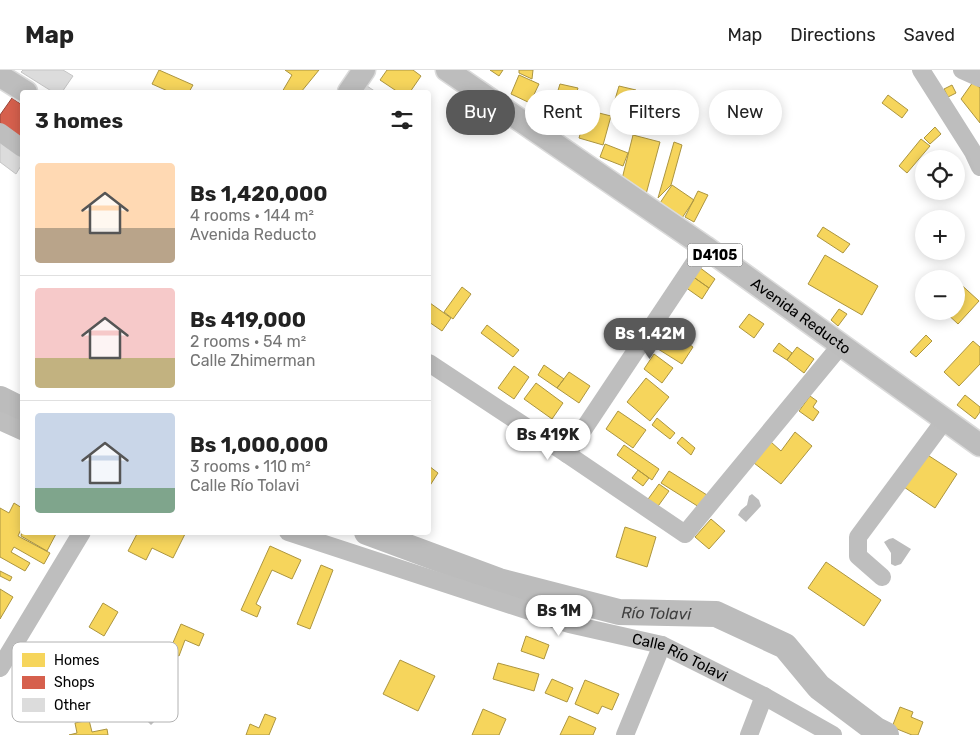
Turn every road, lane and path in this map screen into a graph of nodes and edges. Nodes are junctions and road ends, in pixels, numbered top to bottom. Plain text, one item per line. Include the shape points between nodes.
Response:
1 (364, 70) edge
2 (447, 70) edge
3 (921, 70) edge
4 (962, 70) edge
5 (4, 78) edge
6 (980, 78) edge
7 (23, 90) edge
8 (350, 90) edge
9 (0, 132) edge
10 (20, 147) edge
11 (980, 167) edge
12 (705, 247) junction
13 (841, 345) junction
14 (431, 364) edge
15 (944, 420) junction
16 (0, 421) edge
17 (20, 431) edge
18 (980, 445) edge
19 (567, 454) junction
20 (80, 535) edge
21 (297, 535) edge
22 (882, 577) dead end
23 (16, 642) edge
24 (662, 645) junction
25 (12, 648) edge
26 (0, 668) edge
27 (764, 696) junction
28 (625, 735) edge
29 (749, 735) edge
30 (833, 735) edge

1 - 8 main road
2 - 12 main road, Avenida Reducto / D4105
3 - 11 street
4 - 6 street
5 - 7 main road
9 - 10 street
12 - 13 main road, Avenida Reducto / D4105
12 - 19 street
13 - 15 main road, Avenida Reducto / D4105
13 - 19 street via 685,534
14 - 19 street
15 - 18 main road, Avenida Reducto / D4105
15 - 22 street via 858,537 858,556
16 - 17 street
20 - 23 street
21 - 24 street, Calle Río Tolavi via 569,624
24 - 27 street, Calle Río Tolavi
24 - 28 street
25 - 26 street
27 - 29 street
27 - 30 street, Calle Río Tolavi

